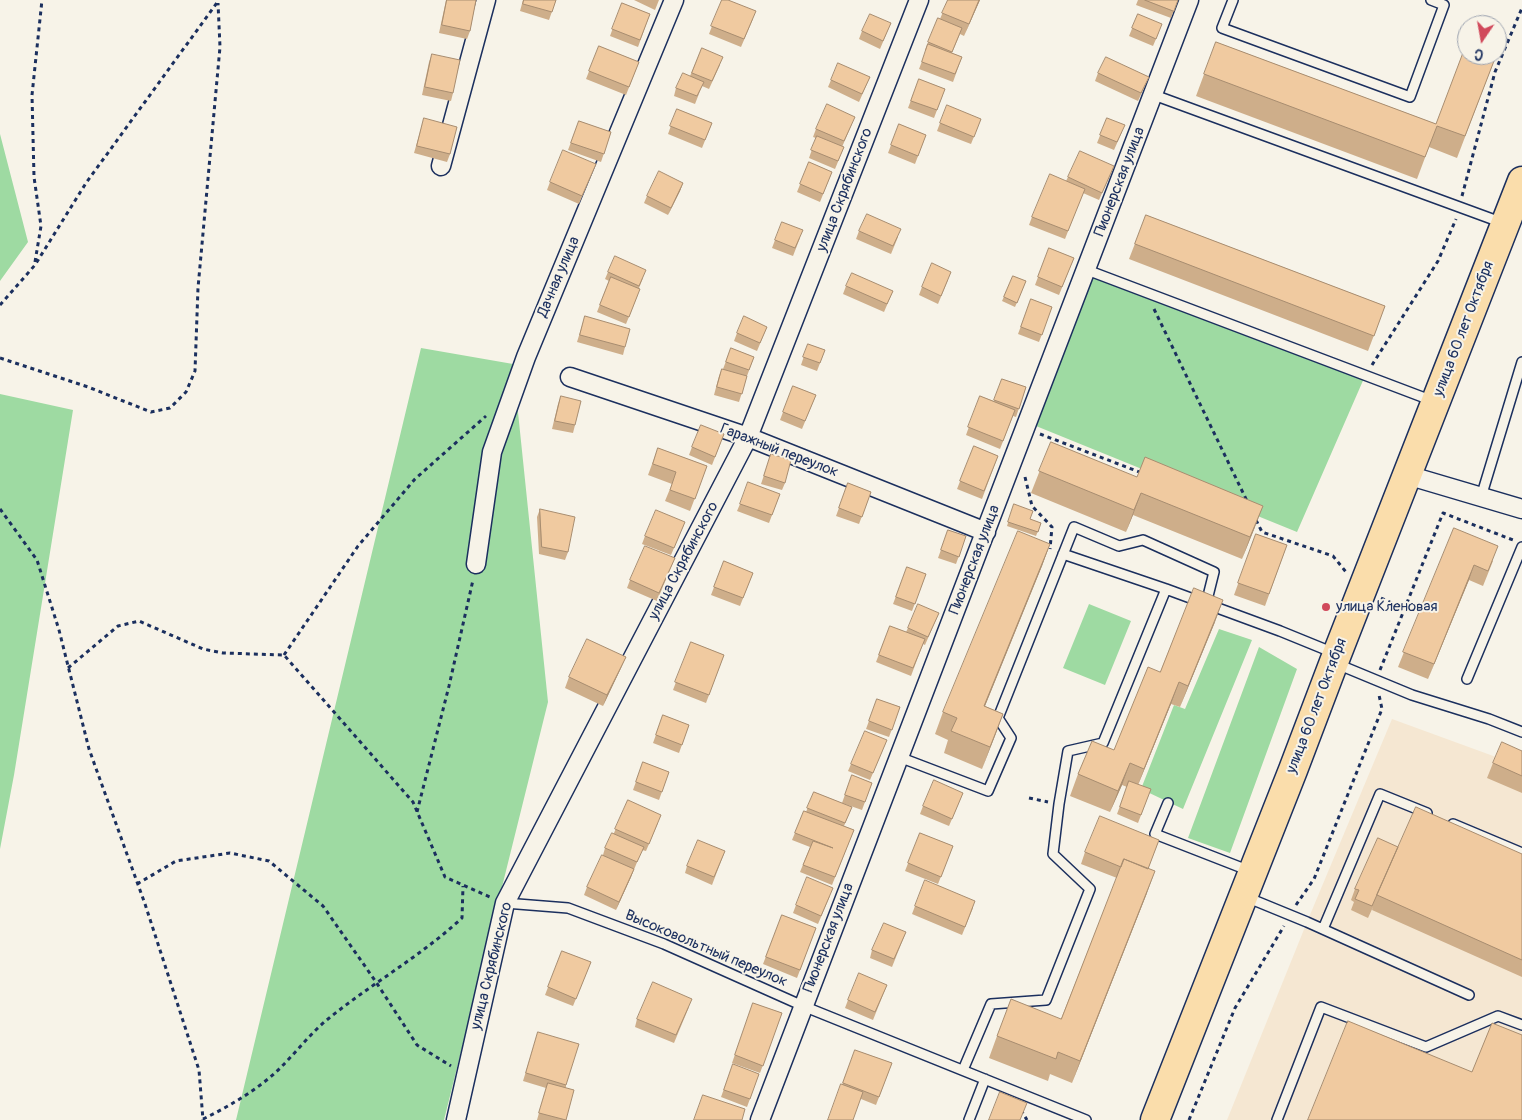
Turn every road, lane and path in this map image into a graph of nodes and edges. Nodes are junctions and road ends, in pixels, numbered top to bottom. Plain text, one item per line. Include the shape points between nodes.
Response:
1 (42, 0) edge
2 (486, 0) edge
3 (674, 0) edge
4 (919, 0) edge
5 (1190, 0) edge
6 (1232, 0) edge
7 (1431, 0) edge
8 (219, 2) edge
9 (1154, 95) junction
10 (442, 166) dead end
11 (1522, 181) edge
12 (1505, 223) junction
13 (35, 265) junction
14 (1087, 270) junction
15 (1146, 292) junction
16 (0, 306) edge
17 (0, 358) edge
18 (1522, 362) edge
19 (570, 377) dead end
20 (1435, 402) junction
21 (488, 414) dead end
22 (1026, 429) junction
23 (748, 437) junction
24 (1018, 450) junction
25 (1146, 475) edge
26 (1407, 475) junction
27 (1481, 497) junction
28 (1248, 503) edge
29 (0, 509) edge
30 (1522, 509) edge
31 (1252, 511) edge
32 (986, 532) junction
33 (1522, 547) edge
34 (1050, 549) edge
35 (1063, 554) junction
36 (476, 564) joint
37 (1166, 589) junction
38 (1362, 589) junction
39 (1206, 604) junction
40 (284, 655) junction
41 (1335, 658) junction
42 (68, 668) junction
43 (1467, 679) dead end
44 (1522, 732) edge
45 (899, 757) junction
46 (1029, 798) dead end
47 (1168, 803) dead end
48 (1059, 804) junction
49 (417, 812) junction
50 (1522, 853) edge
51 (138, 884) junction
52 (1248, 884) junction
53 (463, 885) junction
54 (505, 903) junction
55 (1290, 915) junction
56 (1323, 929) junction
57 (376, 982) junction
58 (1469, 995) dead end
59 (803, 1006) junction
60 (1522, 1025) edge
61 (963, 1070) junction
62 (466, 1075) junction
63 (985, 1079) junction
64 (203, 1120) edge
65 (456, 1120) edge
66 (760, 1120) edge
67 (968, 1120) edge
68 (1086, 1120) edge
69 (1155, 1120) edge
70 (1189, 1120) edge
71 (1277, 1120) edge

1 - 13 path via 32,95 34,177 41,226
2 - 10 street
3 - 36 street, Дачная улица via 526,357 492,452
4 - 23 street, улица Скрябинского
5 - 9 street, Пионерская улица
6 - 7 lane via 1222,28 1410,97 1444,5
8 - 13 path via 86,183
8 - 17 path via 220,47 198,288 195,371 186,392 170,408 151,412
9 - 12 lane
9 - 14 street, Пионерская улица
11 - 12 main road, улица 60 лет Октября
12 - 20 main road, улица 60 лет Октября
13 - 16 path
14 - 15 lane
14 - 22 street, Пионерская улица
15 - 20 lane
15 - 28 path
18 - 27 lane
19 - 23 street, Гаражный переулок
20 - 26 main road, улица 60 лет Октября
21 - 40 path via 415,479 358,546
22 - 24 street, Пионерская улица
22 - 25 path
23 - 32 street, Гаражный переулок
23 - 54 street, улица Скрябинского
24 - 32 street, Пионерская улица
24 - 34 path via 1032,506 1052,527
26 - 27 street
26 - 38 main road, улица 60 лет Октября
27 - 30 street
29 - 42 path via 38,560
31 - 38 path via 1262,532 1332,556
32 - 45 street, Пионерская улица
33 - 43 lane
35 - 37 lane
35 - 39 lane via 1074,528 1119,546 1144,540 1214,572
35 - 45 lane via 998,718 1011,738 988,791
36 - 49 path
37 - 39 lane
37 - 48 lane via 1103,743 1068,751
38 - 41 main road, улица 60 лет Октября
39 - 41 lane
40 - 42 path via 223,653 203,649 139,621 118,626
40 - 49 path via 413,802
41 - 44 lane via 1412,695
41 - 52 main road, улица 60 лет Октября
42 - 51 path via 89,749
45 - 59 street, Пионерская улица
46 - 48 path
47 - 52 lane via 1156,834
48 - 61 lane via 1053,854 1090,889 1046,1000 991,1004
49 - 53 path via 445,877
50 - 56 lane via 1380,794
51 - 57 path via 176,861 230,853 269,861 323,906
51 - 64 path via 199,1070
52 - 55 lane
52 - 69 main road, улица 60 лет Октября
53 - 54 path
53 - 57 path via 462,918 444,935
54 - 59 lane, Высоковольтный переулок via 568,908 664,944
54 - 62 street, улица Скрябинского
55 - 56 lane
55 - 70 path via 1235,1008
56 - 58 lane
57 - 62 path via 418,1045
57 - 64 path via 327,1020 268,1078
59 - 61 lane, Высоковольтный переулок
59 - 66 street, Пионерская улица
60 - 71 lane via 1498,1016 1426,1047 1321,1007
61 - 63 lane, Высоковольтный переулок
62 - 65 street, улица Скрябинского
63 - 67 lane
63 - 68 lane, Высоковольтный переулок

